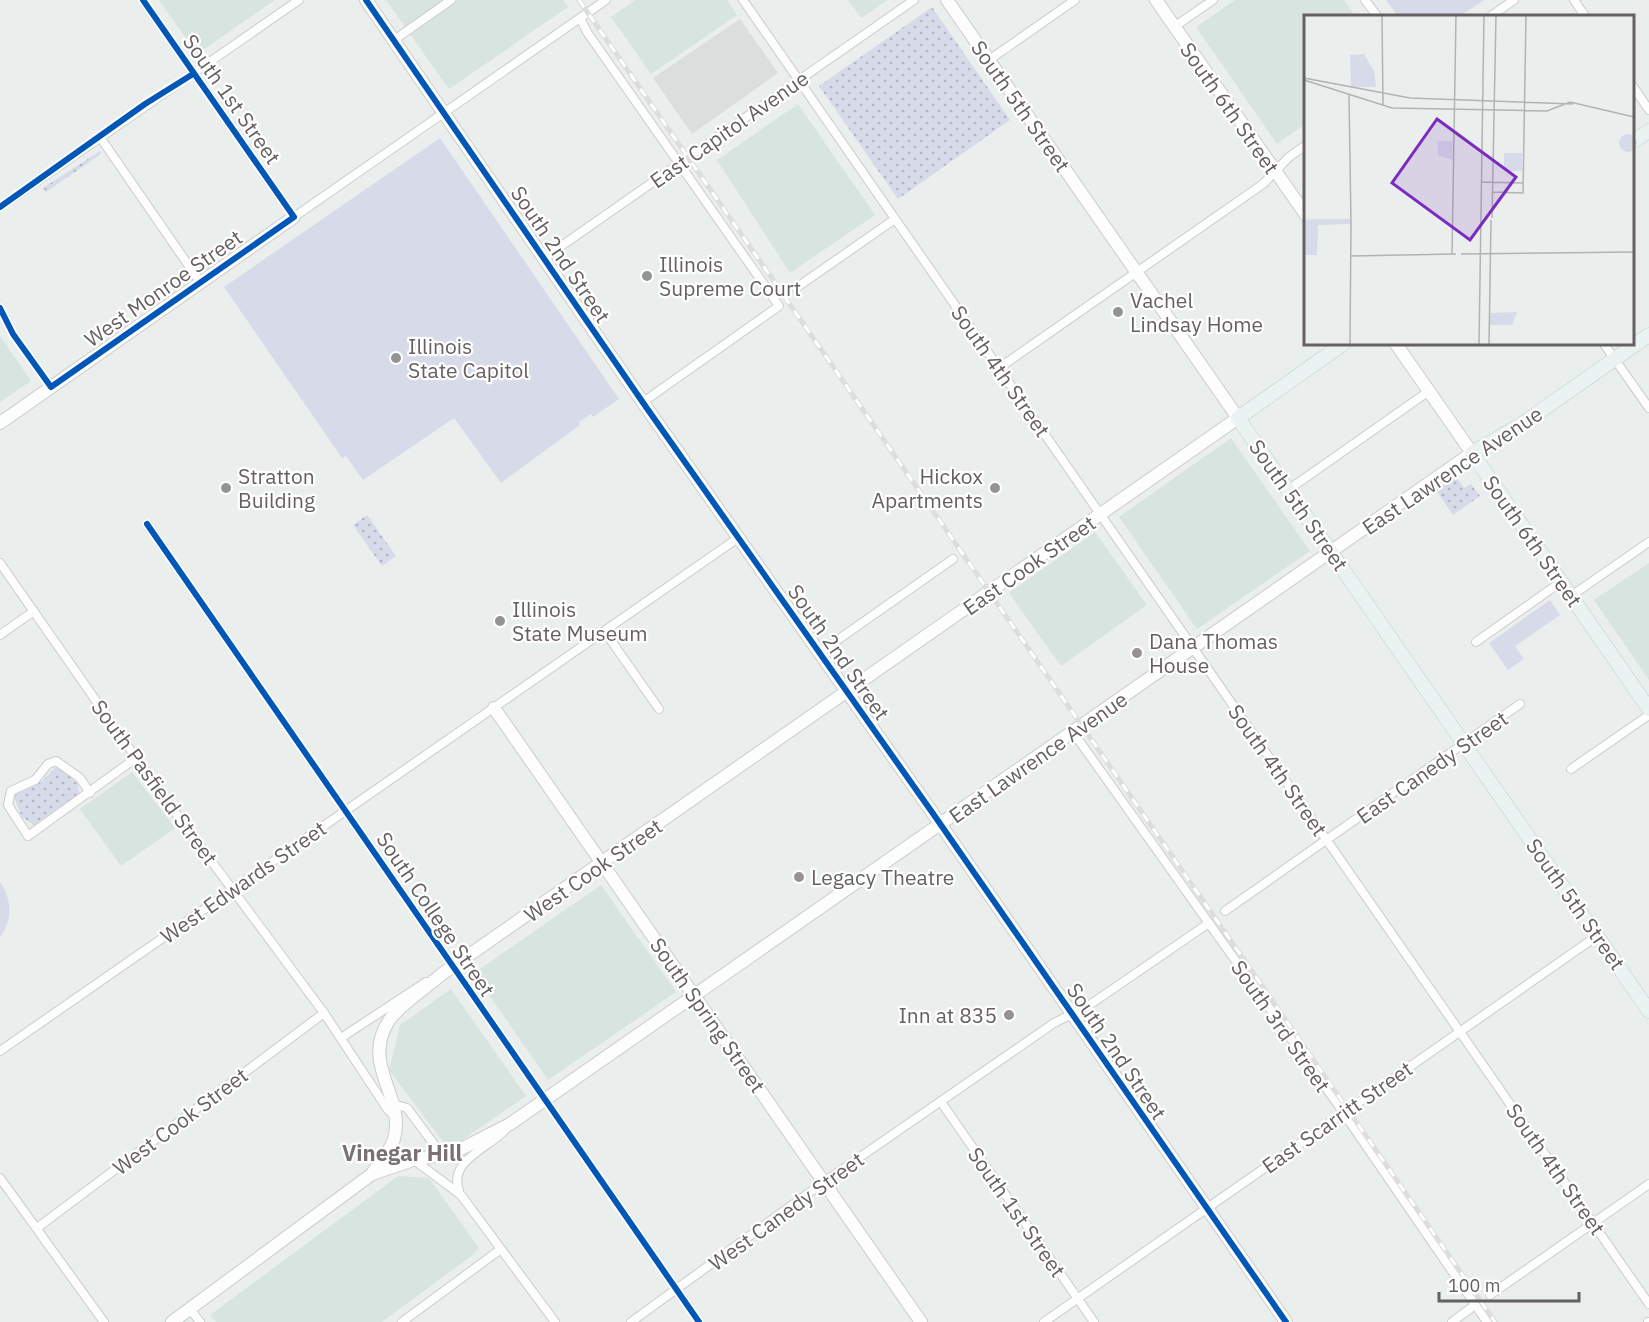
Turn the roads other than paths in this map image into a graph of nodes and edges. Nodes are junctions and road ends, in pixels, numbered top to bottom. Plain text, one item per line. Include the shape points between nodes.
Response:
1 (142, 0) edge
2 (298, 0) edge
3 (366, 0) edge
4 (451, 0) edge
5 (606, 0) edge
6 (743, 0) edge
7 (915, 0) edge
8 (947, 0) edge
9 (1075, 0) edge
10 (1156, 0) edge
11 (1213, 0) edge
12 (1365, 0) edge
13 (1514, 0) edge
14 (1574, 0) edge
15 (1376, 15) edge
16 (1492, 15) edge
17 (1585, 15) edge
18 (580, 18) junction
19 (1174, 27) junction
20 (394, 40) junction
21 (989, 60) junction
22 (193, 74) junction
23 (799, 81) junction
24 (1634, 88) edge
25 (1649, 110) edge
26 (445, 113) junction
27 (1649, 131) edge
28 (100, 136) junction
29 (1634, 141) edge
30 (1304, 146) edge
31 (679, 164) junction
32 (1274, 170) junction
33 (0, 207) edge
34 (1304, 214) edge
35 (294, 217) junction
36 (895, 219) junction
37 (544, 258) junction
38 (1136, 272) junction
39 (200, 282) junction
40 (796, 288) dead end
41 (0, 308) edge
42 (1649, 335) edge
43 (1342, 345) edge
44 (1397, 345) edge
45 (1605, 345) edge
46 (1615, 359) junction
47 (999, 368) junction
48 (51, 387) junction
49 (1429, 391) junction
50 (643, 402) junction
51 (1649, 408) edge
52 (1238, 418) junction
53 (0, 423) edge
54 (1472, 453) junction
55 (1288, 490) junction
56 (1101, 515) junction
57 (147, 524) dead end
58 (738, 538) junction
59 (1649, 542) edge
60 (1331, 552) junction
61 (952, 559) dead end
62 (0, 563) edge
63 (1561, 582) junction
64 (1571, 596) junction
65 (34, 611) junction
66 (605, 632) junction
67 (0, 635) edge
68 (1476, 642) dead end
69 (1194, 649) junction
70 (819, 652) junction
71 (847, 693) junction
72 (1520, 704) dead end
73 (494, 708) junction
74 (659, 709) dead end
75 (1649, 709) edge
76 (1649, 715) edge
77 (1073, 732) junction
78 (1465, 744) junction
79 (135, 758) junction
80 (1571, 769) dead end
81 (713, 786) joint
82 (90, 793) junction
83 (345, 810) junction
84 (941, 825) junction
85 (1327, 840) junction
86 (603, 863) junction
87 (233, 890) junction
88 (1225, 911) dead end
89 (1209, 923) junction
90 (1597, 936) junction
91 (453, 967) junction
92 (442, 974) junction
93 (695, 995) junction
94 (1649, 1011) edge
95 (324, 1013) junction
96 (1072, 1014) junction
97 (1460, 1032) junction
98 (341, 1038) junction
99 (0, 1051) edge
100 (545, 1099) junction
101 (941, 1101) junction
102 (394, 1110) junction
103 (1343, 1113) junction
104 (510, 1124) junction
105 (442, 1155) junction
106 (414, 1160) junction
107 (372, 1174) junction
108 (0, 1178) edge
109 (824, 1182) junction
110 (1649, 1184) edge
111 (461, 1195) junction
112 (1206, 1209) junction
113 (1593, 1223) junction
114 (36, 1228) junction
115 (501, 1249) junction
116 (676, 1289) junction
117 (1490, 1294) dead end
118 (1077, 1298) junction
119 (1649, 1304) edge
120 (1475, 1305) junction
121 (190, 1309) junction
122 (104, 1322) edge
123 (172, 1322) edge
124 (200, 1322) edge
125 (402, 1322) edge
126 (555, 1322) edge
127 (631, 1322) edge
128 (699, 1322) edge
129 (921, 1322) edge
130 (1044, 1322) edge
131 (1094, 1322) edge
132 (1286, 1322) edge
133 (1452, 1322) edge
134 (1487, 1322) edge

1 - 22 street, South 1st Street
2 - 22 street
3 - 20 street, South 2nd Street
4 - 20 street
5 - 18 street
6 - 23 street, South 4th Street
7 - 23 street, East Capitol Avenue
8 - 21 street, South 5th Street
9 - 21 street
10 - 19 street, South 6th Street
11 - 19 street
12 - 15 street
13 - 16 street
14 - 17 street
18 - 26 street
18 - 31 street
19 - 32 street, South 6th Street
20 - 26 street, South 2nd Street
21 - 38 street, South 5th Street
22 - 28 street
22 - 35 street, South 1st Street
23 - 31 street, East Capitol Avenue
23 - 36 street, South 4th Street
24 - 25 street
26 - 35 street
26 - 37 street, South 2nd Street
27 - 29 main road
28 - 33 street
28 - 39 street
30 - 32 street
31 - 37 street, East Capitol Avenue
31 - 50 street via 779,306
32 - 34 street, South 6th Street
32 - 38 street via 1263,184
35 - 39 street, West Monroe Street
36 - 40 street
36 - 47 street, South 4th Street
37 - 50 street, South 2nd Street
38 - 47 street
38 - 52 street, South 5th Street
39 - 48 street, West Monroe Street
41 - 48 street via 13,334
42 - 46 main road, East Lawrence Avenue
43 - 52 main road, East Cook Street
44 - 49 street, South 6th Street
45 - 46 street
46 - 51 street
46 - 54 main road, East Lawrence Avenue via 1522,424
47 - 56 street, South 4th Street
48 - 53 street, West Monroe Street
49 - 54 street, South 6th Street
49 - 55 street
50 - 58 street, South 2nd Street
52 - 55 main road, South 5th Street
52 - 56 street, East Cook Street
54 - 60 street, East Lawrence Avenue
54 - 63 main road, South 6th Street
55 - 60 main road, South 5th Street
56 - 69 street, South 4th Street
56 - 71 street, East Cook Street
57 - 83 street, South College Street
58 - 66 street, West Edwards Street
58 - 70 street, South 2nd Street
59 - 64 street
60 - 69 street, East Lawrence Avenue
60 - 78 main road, South 5th Street
61 - 70 street
62 - 65 street, South Pasfield Street
63 - 64 main road, South 6th Street
63 - 68 street
64 - 75 main road, South 6th Street
65 - 67 street
65 - 79 street, South Pasfield Street
66 - 73 street, West Edwards Street
66 - 74 street
69 - 77 street, East Lawrence Avenue
69 - 85 street, South 4th Street
70 - 71 street, South 2nd Street
71 - 81 street, East Cook Street
71 - 84 street, South 2nd Street
72 - 78 street, East Canedy Street
73 - 83 street, West Edwards Street
73 - 86 street, South Spring Street
76 - 80 street
77 - 84 street, East Lawrence Avenue
77 - 89 street, South 3rd Street
78 - 85 street, East Canedy Street
78 - 90 main road, South 5th Street
79 - 82 street
79 - 87 street, South Pasfield Street
81 - 86 street, West Cook Street
82 - 82 street via 80,778 56,760 35,780 11,791 8,805 28,836
83 - 87 street, West Edwards Street
83 - 91 street, South College Street
84 - 93 street, East Lawrence Avenue
84 - 96 street, South 2nd Street
85 - 88 street, East Canedy Street
85 - 97 street, South 4th Street
86 - 91 street, West Cook Street
86 - 93 street, South Spring Street
87 - 95 street, South Pasfield Street
87 - 99 street, West Edwards Street
89 - 96 street
89 - 103 street, South 3rd Street
90 - 94 main road, South 5th Street
90 - 97 street, East Scarritt Street
91 - 92 street, West Cook Street
91 - 100 street, South College Street
92 - 98 street, West Cook Street via 415,987
92 - 102 street, West Cook Street via 392,1017 380,1038 380,1069
93 - 100 street, East Lawrence Avenue
93 - 109 street, South Spring Street
95 - 98 street, South Pasfield Street
95 - 114 street, West Cook Street
96 - 101 street
96 - 112 street, South 2nd Street
97 - 103 street, East Scarritt Street
97 - 113 street, South 4th Street
98 - 102 street, South Pasfield Street via 388,1110
100 - 104 street, East Lawrence Avenue
100 - 116 street, South College Street
101 - 109 street, West Canedy Street
101 - 118 street, South 1st Street
102 - 105 street, South Pasfield Street via 403,1104
102 - 107 street, West Cook Street via 395,1136
103 - 112 street, East Scarritt Street
103 - 120 street, South 3rd Street
104 - 105 street, East Lawrence Avenue via 471,1146
104 - 111 street via 495,1141 459,1168 456,1183
105 - 106 street, East Lawrence Avenue
106 - 107 street, East Lawrence Avenue
106 - 111 street
107 - 121 street
108 - 114 street
109 - 116 street, West Canedy Street
109 - 129 street, South Spring Street
110 - 113 street
111 - 115 street
112 - 118 street, East Scarritt Street
112 - 132 street, South 2nd Street
113 - 117 street
113 - 119 street, South 4th Street
114 - 122 street
115 - 125 street
115 - 126 street
116 - 127 street, West Canedy Street
116 - 128 street, South College Street
118 - 130 street, East Scarritt Street
118 - 131 street, South 1st Street
120 - 133 street
120 - 134 street, South 3rd Street
121 - 123 street
121 - 124 street

